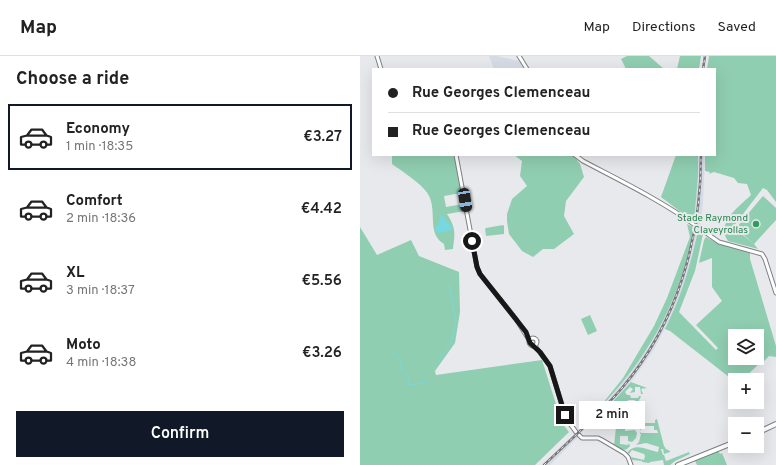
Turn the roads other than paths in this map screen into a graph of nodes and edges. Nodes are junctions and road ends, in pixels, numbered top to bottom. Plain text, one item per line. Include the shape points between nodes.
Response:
1 (377, 56) edge
2 (519, 56) edge
3 (381, 68) edge
4 (526, 68) edge
5 (456, 156) edge
6 (576, 156) edge
7 (776, 292) edge
8 (530, 338) junction
9 (536, 345) junction
10 (776, 424) edge
11 (764, 430) edge
12 (728, 445) edge
13 (631, 465) edge
14 (678, 465) edge

1 - 3 street
2 - 4 street
5 - 8 street via 477,267
6 - 7 street, bridge via 680,214 719,242 762,254
8 - 9 street via 531,344
8 - 9 street via 536,340
9 - 13 street via 550,366 565,415 578,434 582,438 598,438 628,457
10 - 11 main road
12 - 14 main road

